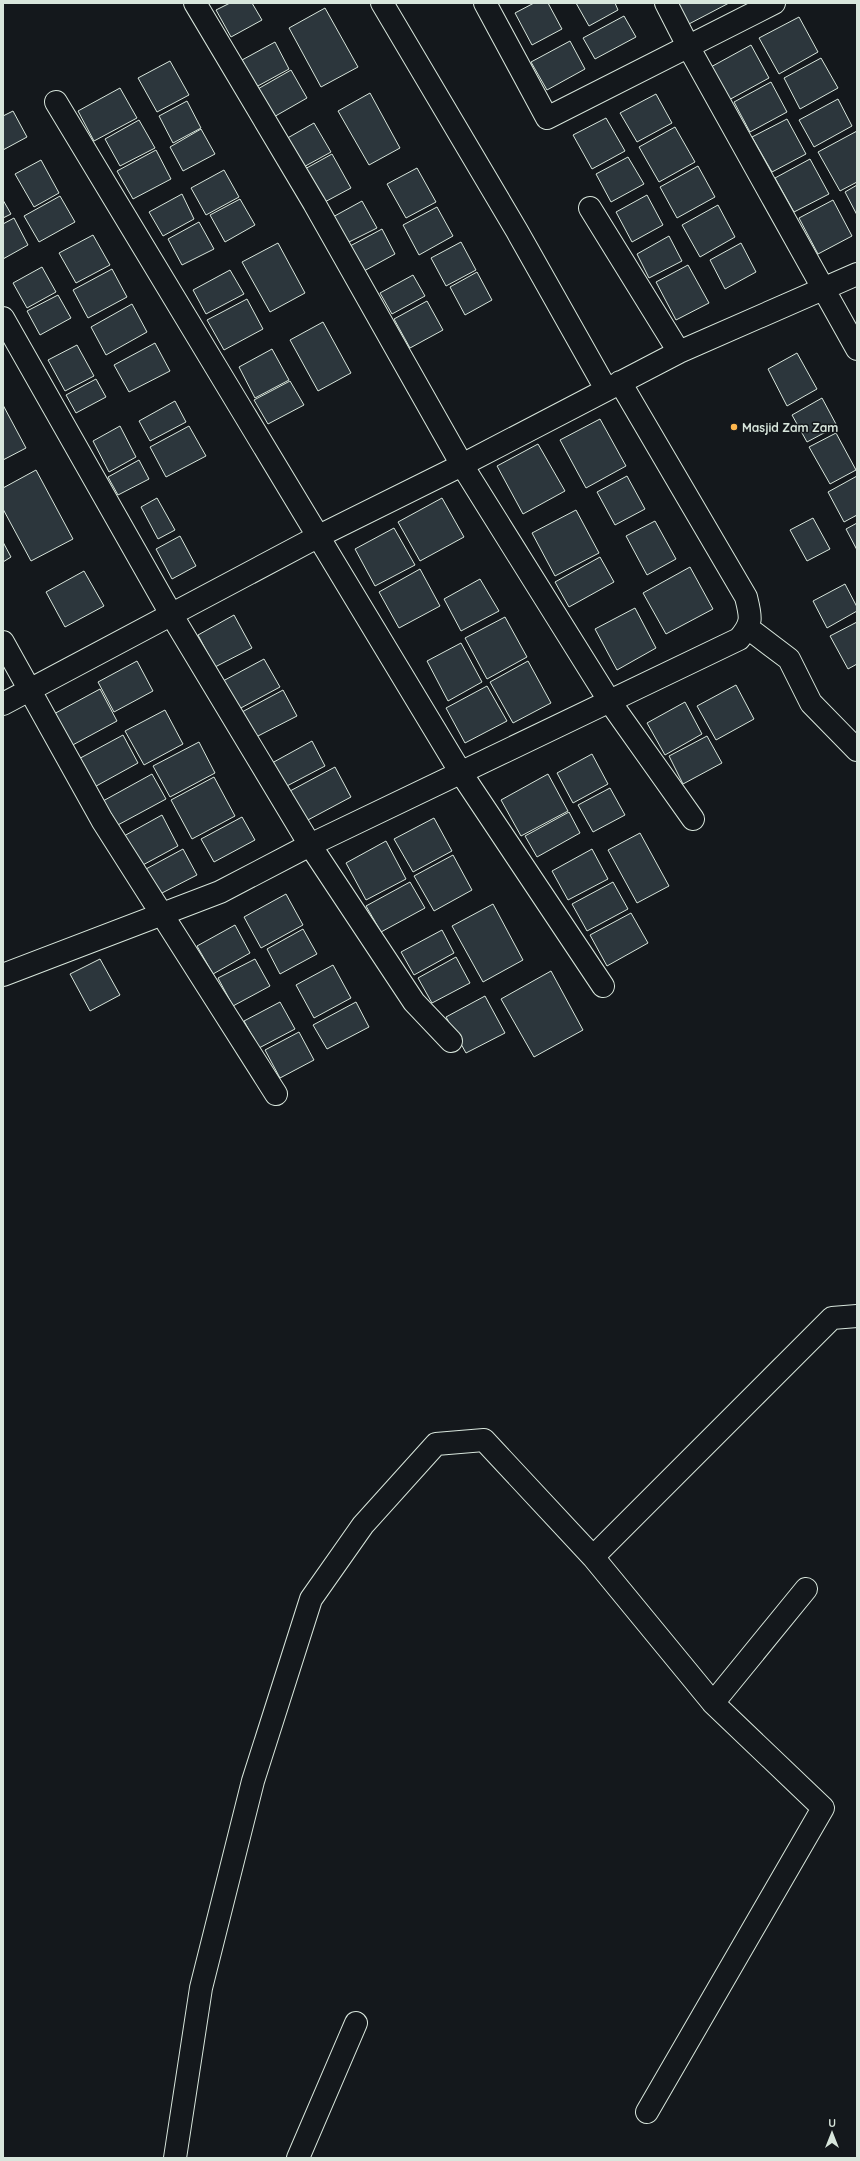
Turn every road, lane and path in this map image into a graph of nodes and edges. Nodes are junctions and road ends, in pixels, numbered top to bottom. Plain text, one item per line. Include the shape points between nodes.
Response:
1 (195, 3) edge
2 (382, 3) edge
3 (486, 3) edge
4 (666, 3) edge
5 (774, 3) edge
6 (689, 48) junction
7 (56, 102) dead end
8 (590, 208) dead end
9 (857, 274) edge
10 (825, 289) junction
11 (3, 318) edge
12 (857, 349) edge
13 (679, 352) junction
14 (613, 385) junction
15 (462, 465) junction
16 (319, 536) junction
17 (171, 614) junction
18 (748, 628) junction
19 (3, 642) edge
20 (31, 691) junction
21 (610, 702) junction
22 (3, 704) edge
23 (857, 750) edge
24 (461, 773) junction
25 (693, 819) dead end
26 (310, 845) junction
27 (163, 915) junction
28 (3, 976) edge
29 (603, 986) dead end
30 (451, 1041) dead end
31 (276, 1094) dead end
32 (857, 1316) edge
33 (593, 1557) junction
34 (806, 1589) dead end
35 (713, 1703) junction
36 (356, 2023) dead end
37 (647, 2112) dead end
38 (178, 2157) edge
39 (298, 2158) edge

1 - 15 street via 314,203
2 - 14 street via 517,231
3 - 6 street via 546,118
4 - 6 street
5 - 6 street
6 - 10 street
7 - 16 street
8 - 13 street
9 - 10 street
10 - 12 street
10 - 13 street
11 - 17 street
13 - 14 street
14 - 15 street
14 - 18 street via 746,597 751,615
15 - 16 street
15 - 21 street
16 - 17 street
16 - 24 street
17 - 20 street
17 - 26 street
18 - 21 street via 739,639
18 - 23 street via 789,659 811,703
19 - 20 street
20 - 22 street
20 - 27 street via 102,820
21 - 24 street
21 - 25 street
24 - 26 street
24 - 29 street
26 - 27 street via 220,892
26 - 30 street via 414,1002
27 - 28 street
27 - 31 street
32 - 33 street via 832,1318
33 - 35 street
33 - 38 street via 484,1440 436,1444 363,1525 324,1580 311,1599 253,1781 201,1988
34 - 35 street
35 - 37 street via 823,1808
36 - 39 street

